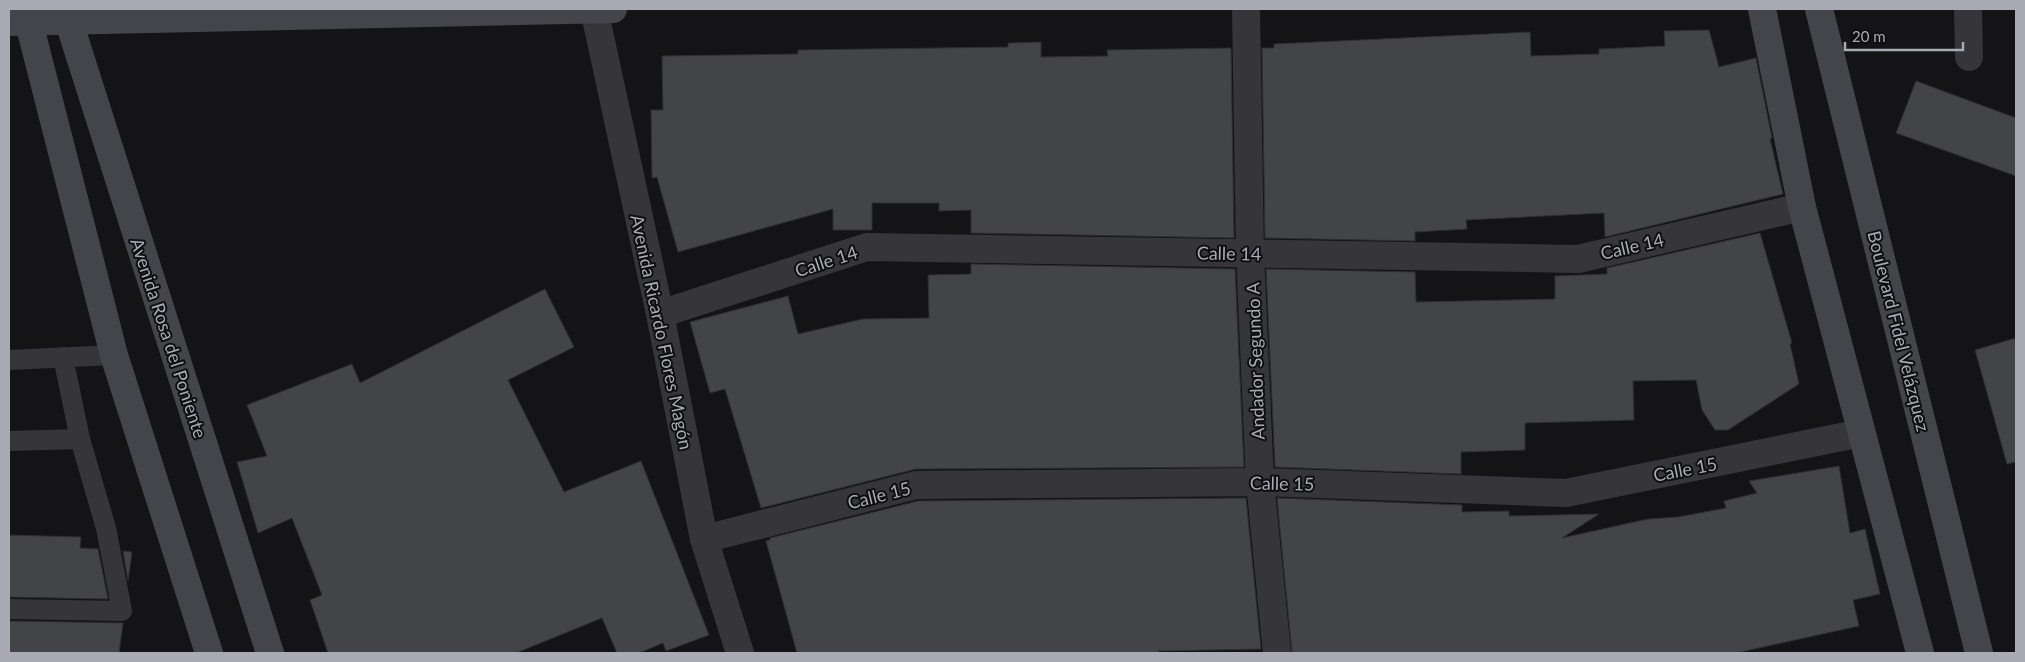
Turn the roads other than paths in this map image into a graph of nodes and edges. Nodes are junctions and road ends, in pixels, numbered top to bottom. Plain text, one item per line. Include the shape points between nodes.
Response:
1 (594, 9) edge
2 (612, 9) edge
3 (1246, 9) edge
4 (1762, 9) edge
5 (1819, 9) edge
6 (1968, 9) edge
7 (69, 22) junction
8 (19, 23) edge
9 (1969, 57) dead end
10 (1802, 207) junction
11 (1250, 254) junction
12 (660, 314) junction
13 (114, 355) junction
14 (63, 357) junction
15 (9, 360) edge
16 (1861, 433) junction
17 (80, 439) junction
18 (9, 441) edge
19 (1260, 482) junction
20 (704, 539) junction
21 (9, 609) edge
22 (209, 653) edge
23 (270, 653) edge
24 (740, 653) edge
25 (1277, 653) edge
26 (1920, 653) edge
27 (1979, 653) edge

1 - 2 street
1 - 7 street
1 - 12 street, Avenida Ricardo Flores Magón
3 - 11 street, Andador Segundo A
4 - 10 street
5 - 27 street, Boulevard Fidel Velázquez
6 - 9 street
7 - 8 street
7 - 23 street, Avenida Rosa del Poniente
8 - 13 street
10 - 11 street, Calle 14 via 1578,259
10 - 16 street
11 - 12 street, Calle 14 via 868,248
11 - 19 street, Andador Segundo A
12 - 20 street, Avenida Ricardo Flores Magón
13 - 14 lane
13 - 22 street
14 - 15 lane
14 - 17 lane
16 - 19 street, Calle 15 via 1566,493
16 - 26 street
17 - 18 lane
17 - 21 lane via 106,528 122,611
19 - 20 street, Calle 15 via 916,485
19 - 25 street, Andador Segundo A
20 - 24 street, Avenida Ricardo Flores Magón

